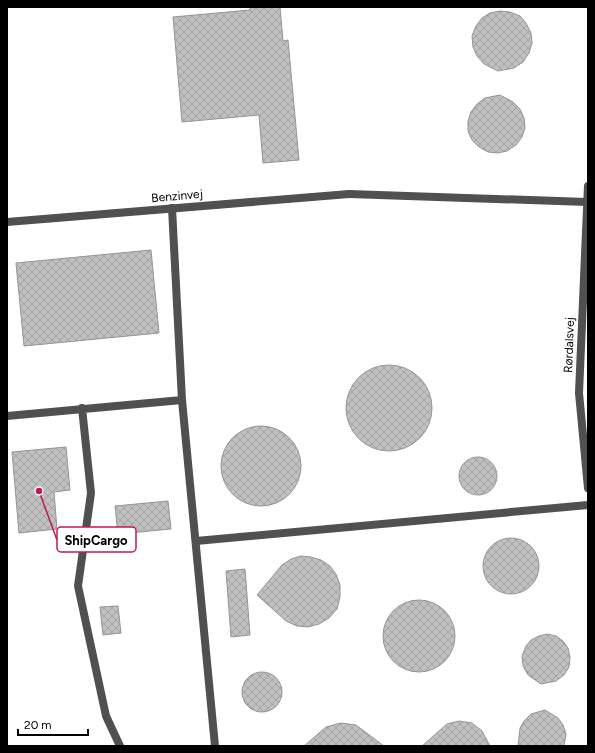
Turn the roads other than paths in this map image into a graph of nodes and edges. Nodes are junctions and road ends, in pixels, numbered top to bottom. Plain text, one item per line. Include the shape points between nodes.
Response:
1 (588, 186) edge
2 (587, 202) edge
3 (172, 208) junction
4 (7, 222) edge
5 (182, 400) junction
6 (82, 408) junction
7 (7, 416) edge
8 (588, 488) edge
9 (588, 505) edge
10 (196, 541) junction
11 (120, 746) edge
12 (215, 746) edge

1 - 2 street, Rørdalsvej
2 - 3 street, Benzinvej via 349,194
2 - 8 street, Rørdalsvej via 579,393
3 - 4 street, Benzinvej
3 - 5 street
5 - 6 street
5 - 10 street
6 - 7 street
6 - 11 street via 91,493 78,586 106,716
9 - 10 street
10 - 12 street

